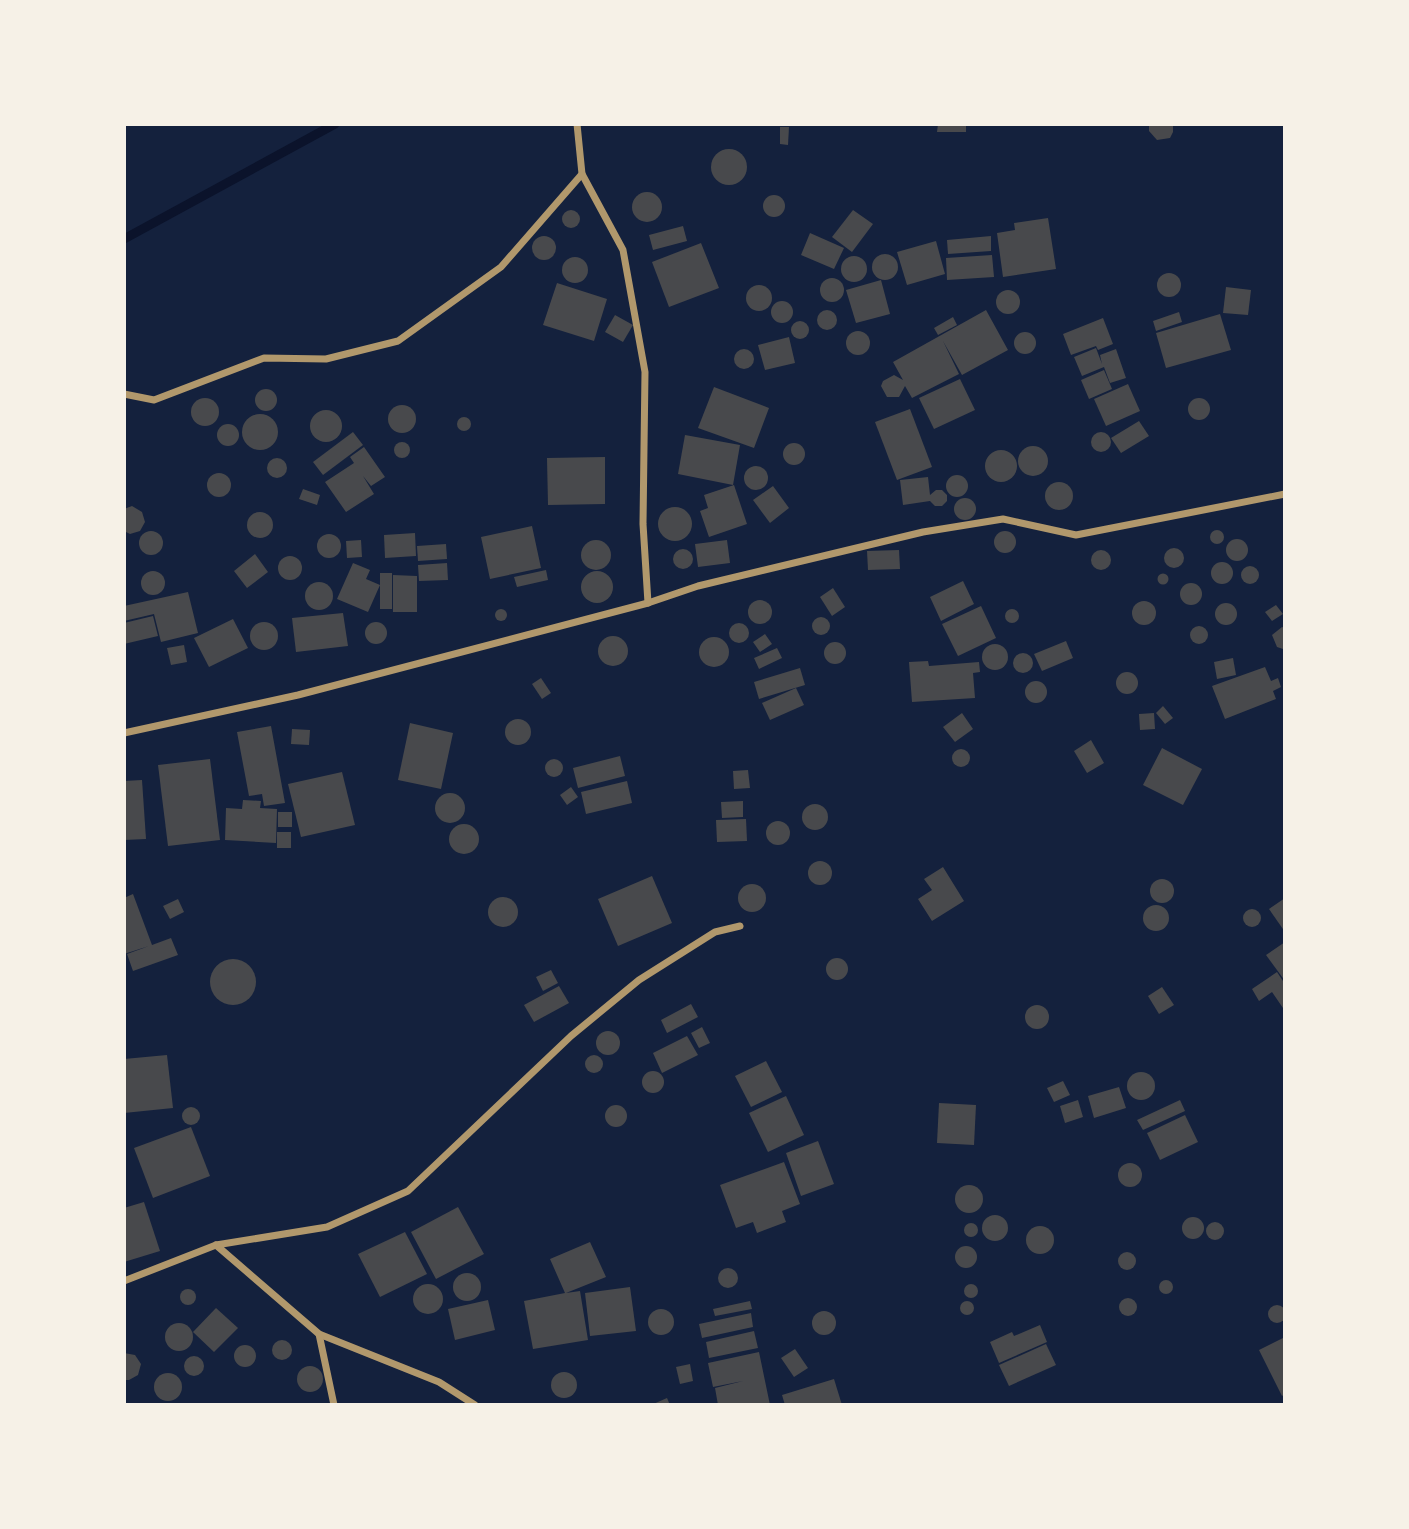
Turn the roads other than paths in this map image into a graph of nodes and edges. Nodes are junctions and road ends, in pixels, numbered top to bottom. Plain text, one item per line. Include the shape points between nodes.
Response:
1 (577, 124) edge
2 (582, 174) junction
3 (124, 394) edge
4 (1285, 494) edge
5 (648, 603) junction
6 (124, 733) edge
7 (740, 926) dead end
8 (216, 1245) junction
9 (124, 1282) edge
10 (318, 1334) junction
11 (334, 1405) edge
12 (475, 1405) edge

1 - 2 street
2 - 3 street via 501,267 398,341 326,359 264,358 155,400
2 - 5 street via 623,250 645,372 643,524
4 - 5 street via 1076,535 1003,519 923,532 698,586
5 - 6 street via 298,695
7 - 8 street via 715,932 639,980 571,1036 408,1191 327,1227
8 - 9 street
8 - 10 street
10 - 11 street
10 - 12 street via 439,1382

